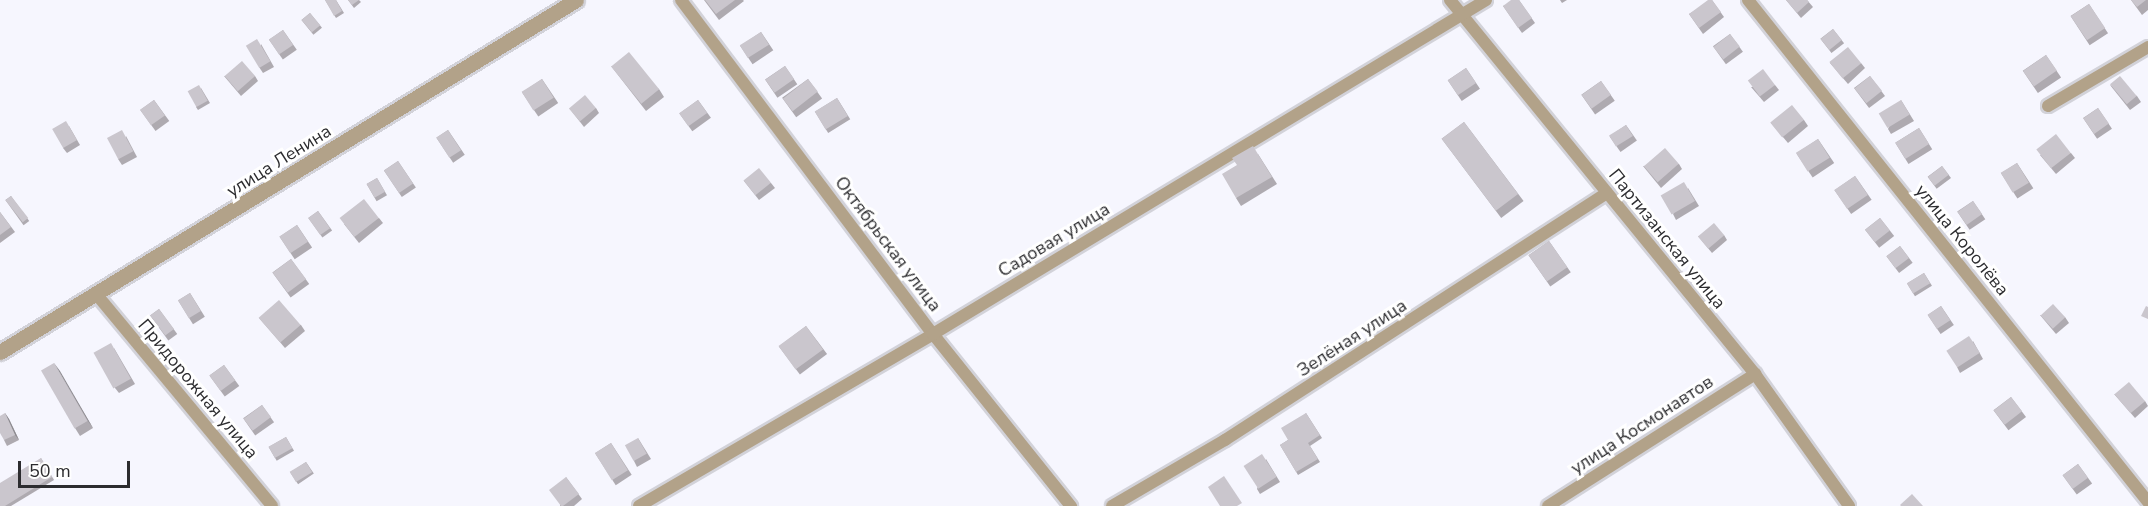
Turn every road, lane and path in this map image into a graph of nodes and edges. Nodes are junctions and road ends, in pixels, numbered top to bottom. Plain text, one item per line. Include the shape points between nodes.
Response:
1 (576, 0) edge
2 (681, 0) edge
3 (1450, 0) edge
4 (1486, 0) edge
5 (1748, 0) edge
6 (1461, 15) junction
7 (2148, 47) edge
8 (2048, 106) dead end
9 (1607, 193) junction
10 (97, 295) junction
11 (933, 334) junction
12 (0, 352) edge
13 (1755, 374) junction
14 (2148, 502) edge
15 (272, 506) edge
16 (639, 506) edge
17 (1071, 506) edge
18 (1112, 506) edge
19 (1548, 506) edge
20 (1849, 506) edge

1 - 10 street, улица Ленина
2 - 11 street, Октябрьская улица
3 - 6 street, Партизанская улица
4 - 6 street, Садовая улица
5 - 14 street, улица Королёва
6 - 9 street, Партизанская улица
6 - 11 street, Садовая улица
7 - 8 street
9 - 13 street, Партизанская улица
9 - 18 street, Зелёная улица via 1225,440
10 - 12 street, улица Ленина
10 - 15 street, Придорожная улица
11 - 16 street, Садовая улица
11 - 17 street, Октябрьская улица
13 - 19 street, улица Космонавтов
13 - 20 street, Партизанская улица

